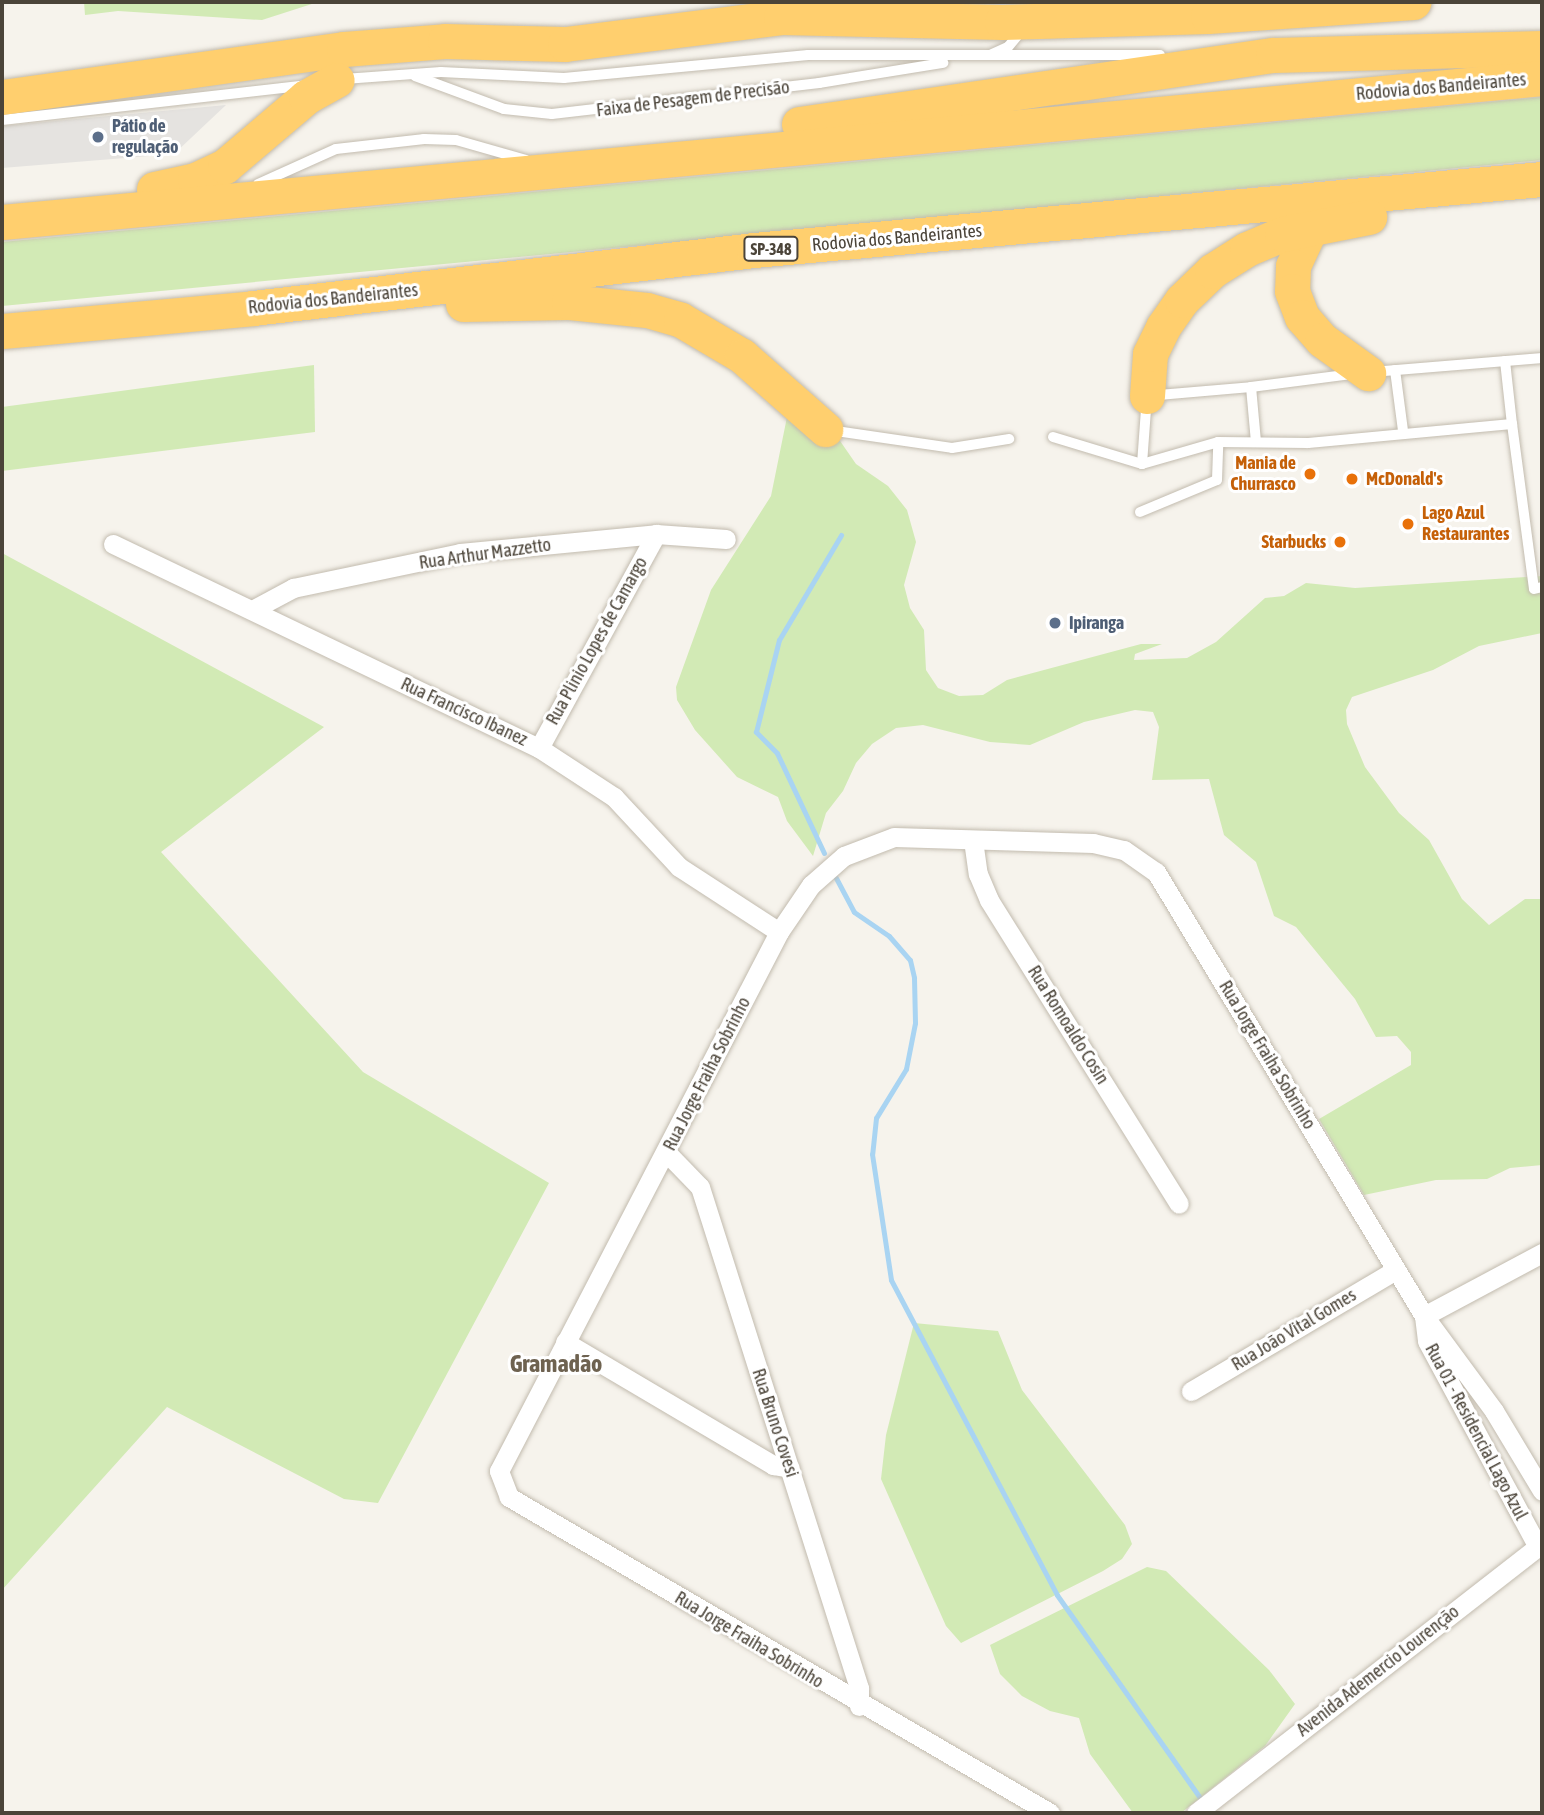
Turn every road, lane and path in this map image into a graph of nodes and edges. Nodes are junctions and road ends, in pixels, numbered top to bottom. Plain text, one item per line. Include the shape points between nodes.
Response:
1 (1414, 2) edge
2 (770, 5) dead end
3 (1028, 15) junction
4 (710, 23) junction
5 (1542, 48) edge
6 (1273, 55) junction
7 (987, 57) junction
8 (403, 74) junction
9 (1542, 78) edge
10 (337, 80) junction
11 (2, 97) edge
12 (2, 120) edge
13 (561, 169) junction
14 (1532, 180) edge
15 (2, 220) edge
16 (1311, 227) junction
17 (253, 308) junction
18 (2, 331) edge
19 (1542, 358) edge
20 (1505, 361) junction
21 (1382, 372) junction
22 (1251, 387) junction
23 (1147, 396) junction
24 (1512, 424) junction
25 (825, 429) joint
26 (1403, 431) junction
27 (1053, 437) dead end
28 (1009, 439) dead end
29 (1217, 442) junction
30 (1256, 442) junction
31 (1142, 464) junction
32 (1140, 512) dead end
33 (656, 534) junction
34 (726, 539) dead end
35 (113, 544) dead end
36 (1542, 587) edge
37 (252, 610) junction
38 (539, 748) junction
39 (973, 840) junction
40 (779, 932) junction
41 (667, 1153) junction
42 (1179, 1204) dead end
43 (1542, 1253) edge
44 (1396, 1270) junction
45 (1424, 1316) junction
46 (565, 1342) junction
47 (1191, 1391) dead end
48 (790, 1468) junction
49 (1542, 1491) edge
50 (1540, 1545) edge
51 (859, 1706) junction
52 (1050, 1813) edge
53 (1196, 1813) edge

1 - 3 highway via 1208,16
2 - 4 lane
3 - 4 highway via 813,15
3 - 7 lane via 1015,41
4 - 11 highway via 565,44 445,41 344,48
5 - 6 highway
6 - 7 lane, Faixa de Pesagem de Precisão
6 - 13 highway via 766,130
7 - 8 lane, Faixa de Pesagem de Precisão via 767,57 564,78
7 - 8 lane, Faixa de Pesagem de Precisão via 819,83 552,114 505,109
8 - 10 lane, Faixa de Pesagem de Precisão
9 - 13 highway, Rodovia dos Bandeirantes
10 - 12 lane, Faixa de Pesagem de Precisão via 246,95
10 - 15 highway via 306,97 239,157 195,180
13 - 15 highway, Rodovia dos Bandeirantes
14 - 16 highway via 1457,203
14 - 17 highway, Rodovia dos Bandeirantes / SP-348 via 754,250
16 - 21 highway via 1293,266 1292,291 1302,317 1322,340
16 - 23 highway via 1247,248 1212,271 1182,300 1150,354
17 - 18 highway, Rodovia dos Bandeirantes / SP-348
17 - 25 highway via 569,302 647,310 713,335
19 - 20 lane
20 - 21 lane
20 - 24 lane
21 - 22 lane
21 - 26 lane
22 - 23 lane
22 - 30 lane
23 - 31 lane
24 - 26 lane
24 - 36 lane via 1534,589
25 - 28 lane via 952,448
26 - 30 lane via 1308,443
27 - 31 lane
29 - 30 lane
29 - 31 lane
29 - 32 lane via 1217,480
33 - 34 street, Rua Arthur Mazzetto
33 - 37 street, Rua Arthur Mazzetto via 460,553 293,588
33 - 38 street, Rua Plinio Lopes de Camargo
35 - 37 street, Rua Francisco Ibanez
37 - 38 street, Rua Francisco Ibanez
38 - 40 street, Rua Francisco Ibanez via 614,797 679,867
39 - 40 street, Rua Jorge Fraiha Sobrinho via 894,837 856,849 811,884
39 - 42 street, Rua Romoaldo Cosin via 989,900
39 - 44 street, Rua Jorge Fraiha Sobrinho via 1109,845 1156,872
40 - 41 street, Rua Jorge Fraiha Sobrinho
41 - 46 street, Rua Jorge Fraiha Sobrinho
41 - 48 street, Rua Bruno Covesi via 700,1187
43 - 45 street
44 - 45 street, Rua Jorge Fraiha Sobrinho
44 - 47 street, Rua João Vital Gomes
45 - 49 street, Rua 01 - Residencial Lago Azul via 1494,1411
45 - 50 street, Rua 01 - Residencial Lago Azul via 1427,1341
46 - 48 street via 773,1465
46 - 51 street, Rua Jorge Fraiha Sobrinho via 499,1471 509,1497
48 - 51 street, Rua Bruno Covesi via 859,1688
50 - 53 street, Avenida Ademercio Lourenção
51 - 52 street, Rua Jorge Fraiha Sobrinho

